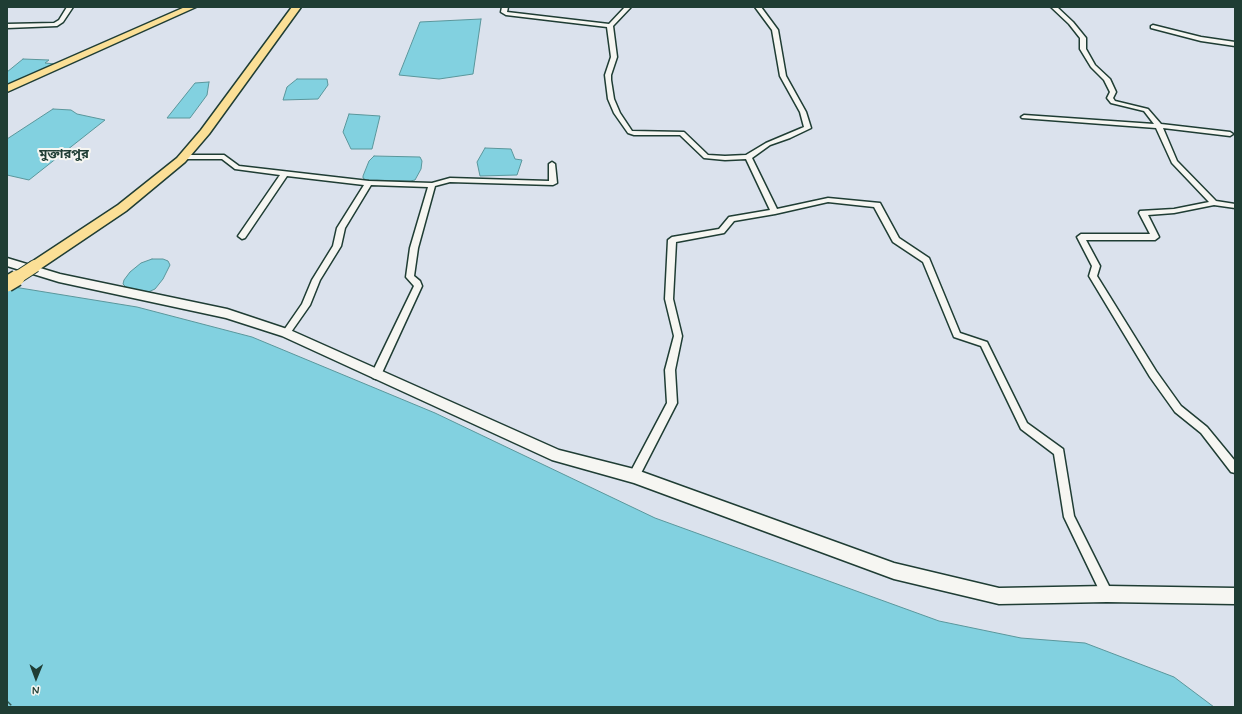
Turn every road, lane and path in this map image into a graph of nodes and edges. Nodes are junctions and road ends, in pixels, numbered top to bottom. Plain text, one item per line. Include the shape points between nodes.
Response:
1 (70, 7) edge
2 (192, 7) edge
3 (297, 7) edge
4 (505, 7) edge
5 (628, 7) edge
6 (758, 7) edge
7 (1054, 7) edge
8 (7, 26) edge
9 (610, 26) junction
10 (1153, 27) dead end
11 (1235, 44) edge
12 (7, 89) edge
13 (1024, 117) dead end
14 (1159, 126) junction
15 (1230, 134) dead end
16 (748, 157) junction
17 (181, 160) junction
18 (552, 164) dead end
19 (285, 173) junction
20 (369, 183) junction
21 (432, 185) junction
22 (1214, 203) junction
23 (1235, 206) edge
24 (775, 212) junction
25 (242, 236) dead end
26 (7, 262) edge
27 (7, 284) edge
28 (286, 333) junction
29 (376, 375) junction
30 (1235, 469) edge
31 (634, 476) junction
32 (1107, 594) junction
33 (1235, 596) edge

1 - 8 street via 64,18 54,25
2 - 12 main road
3 - 17 main road via 205,132
4 - 9 street via 506,13
5 - 9 street
6 - 16 street via 775,30 783,76 803,112 808,128 768,144
7 - 14 street via 1082,38 1083,49 1113,92 1110,98 1112,102 1146,110
9 - 16 street via 614,56 608,76 611,99 630,132 682,133 706,157
10 - 11 street via 1201,39
13 - 14 street
14 - 15 street
14 - 22 street via 1174,162
16 - 24 street
17 - 19 street via 186,157 224,157 237,168
17 - 27 main road, bridge via 122,208
18 - 21 street via 553,183 450,180
19 - 20 street
19 - 25 street
20 - 21 street
20 - 28 street via 341,228 337,246 316,280 306,305
21 - 29 street via 414,248 410,277 418,286
22 - 23 street
22 - 30 street via 1174,211 1143,213 1155,237 1081,237 1096,266 1093,276 1153,374 1178,409 1204,430
24 - 31 street via 732,219 721,231 672,240 669,299 678,336 670,370 672,403
24 - 32 street via 828,200 877,205 896,240 926,260 957,335 984,344 1024,426 1059,452 1070,517
26 - 28 street via 59,278 227,314
28 - 29 street
29 - 31 street via 557,456
31 - 32 street via 894,571 999,596
32 - 33 street

